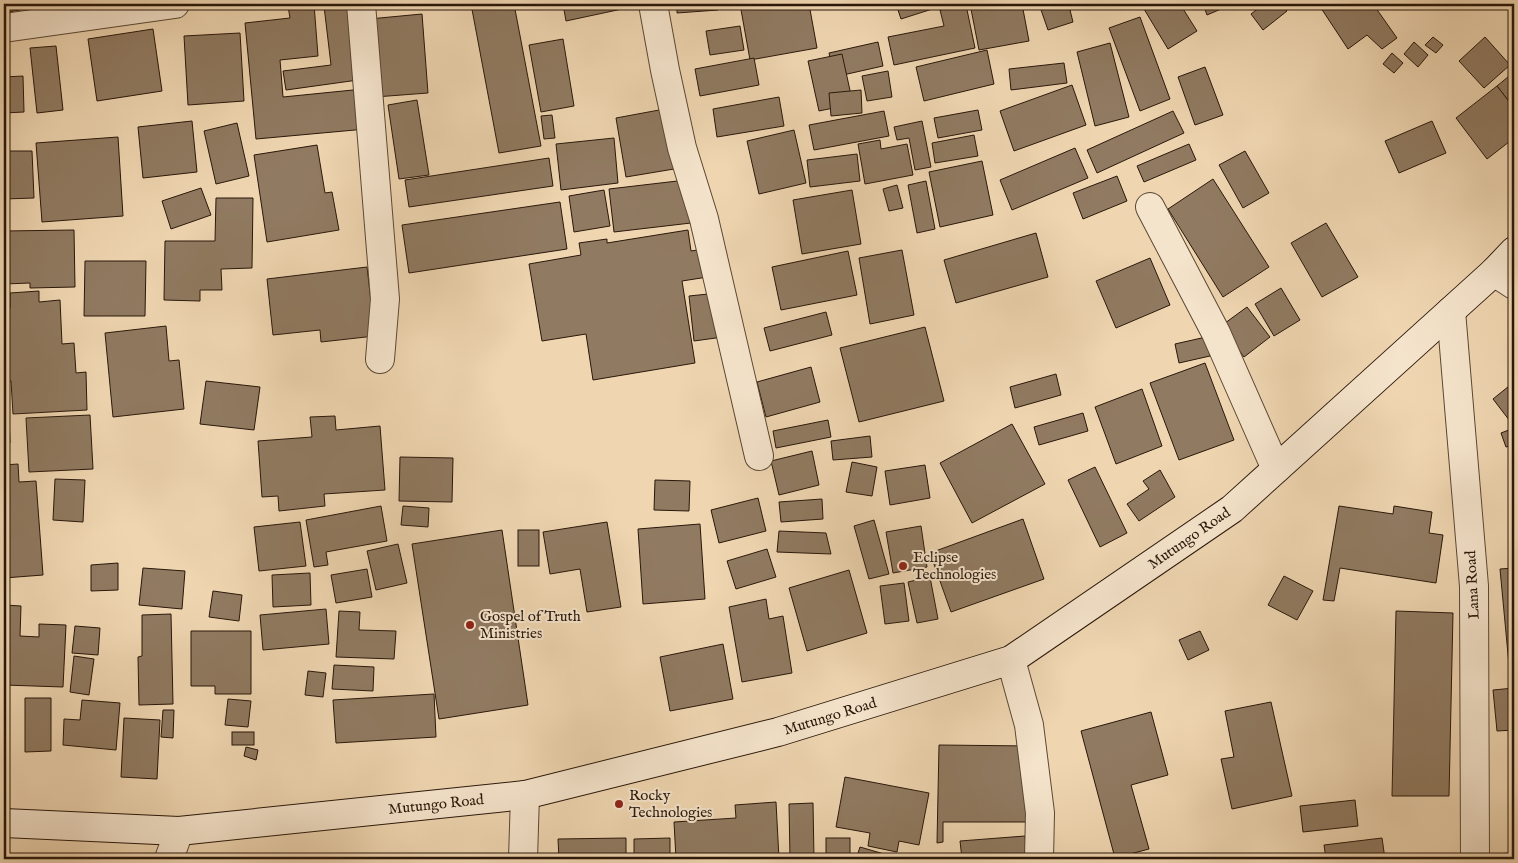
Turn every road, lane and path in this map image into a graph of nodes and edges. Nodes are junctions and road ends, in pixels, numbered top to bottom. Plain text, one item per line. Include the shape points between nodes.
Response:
1 (175, 4) edge
2 (361, 4) edge
3 (653, 4) edge
4 (4, 28) edge
5 (1150, 207) dead end
6 (1514, 251) edge
7 (1504, 278) edge
8 (1451, 312) junction
9 (380, 359) dead end
10 (759, 456) dead end
11 (1276, 469) junction
12 (1011, 660) junction
13 (525, 795) junction
14 (4, 823) edge
15 (179, 831) junction
16 (169, 859) edge
17 (523, 859) edge
18 (1038, 859) edge
19 (1475, 859) edge

1 - 4 street
2 - 9 street via 385,299
3 - 10 street via 682,148 704,219
5 - 11 street via 1216,333
6 - 7 street, Mutungo Road
7 - 8 street, Mutungo Road
8 - 11 street, Mutungo Road
8 - 19 street, Lana Road via 1474,586
11 - 12 street, Mutungo Road via 1232,509
12 - 13 street, Mutungo Road via 778,732
12 - 18 street via 1029,725 1040,813
13 - 15 street, Mutungo Road
13 - 17 street
14 - 15 street, Mutungo Road
15 - 16 street

